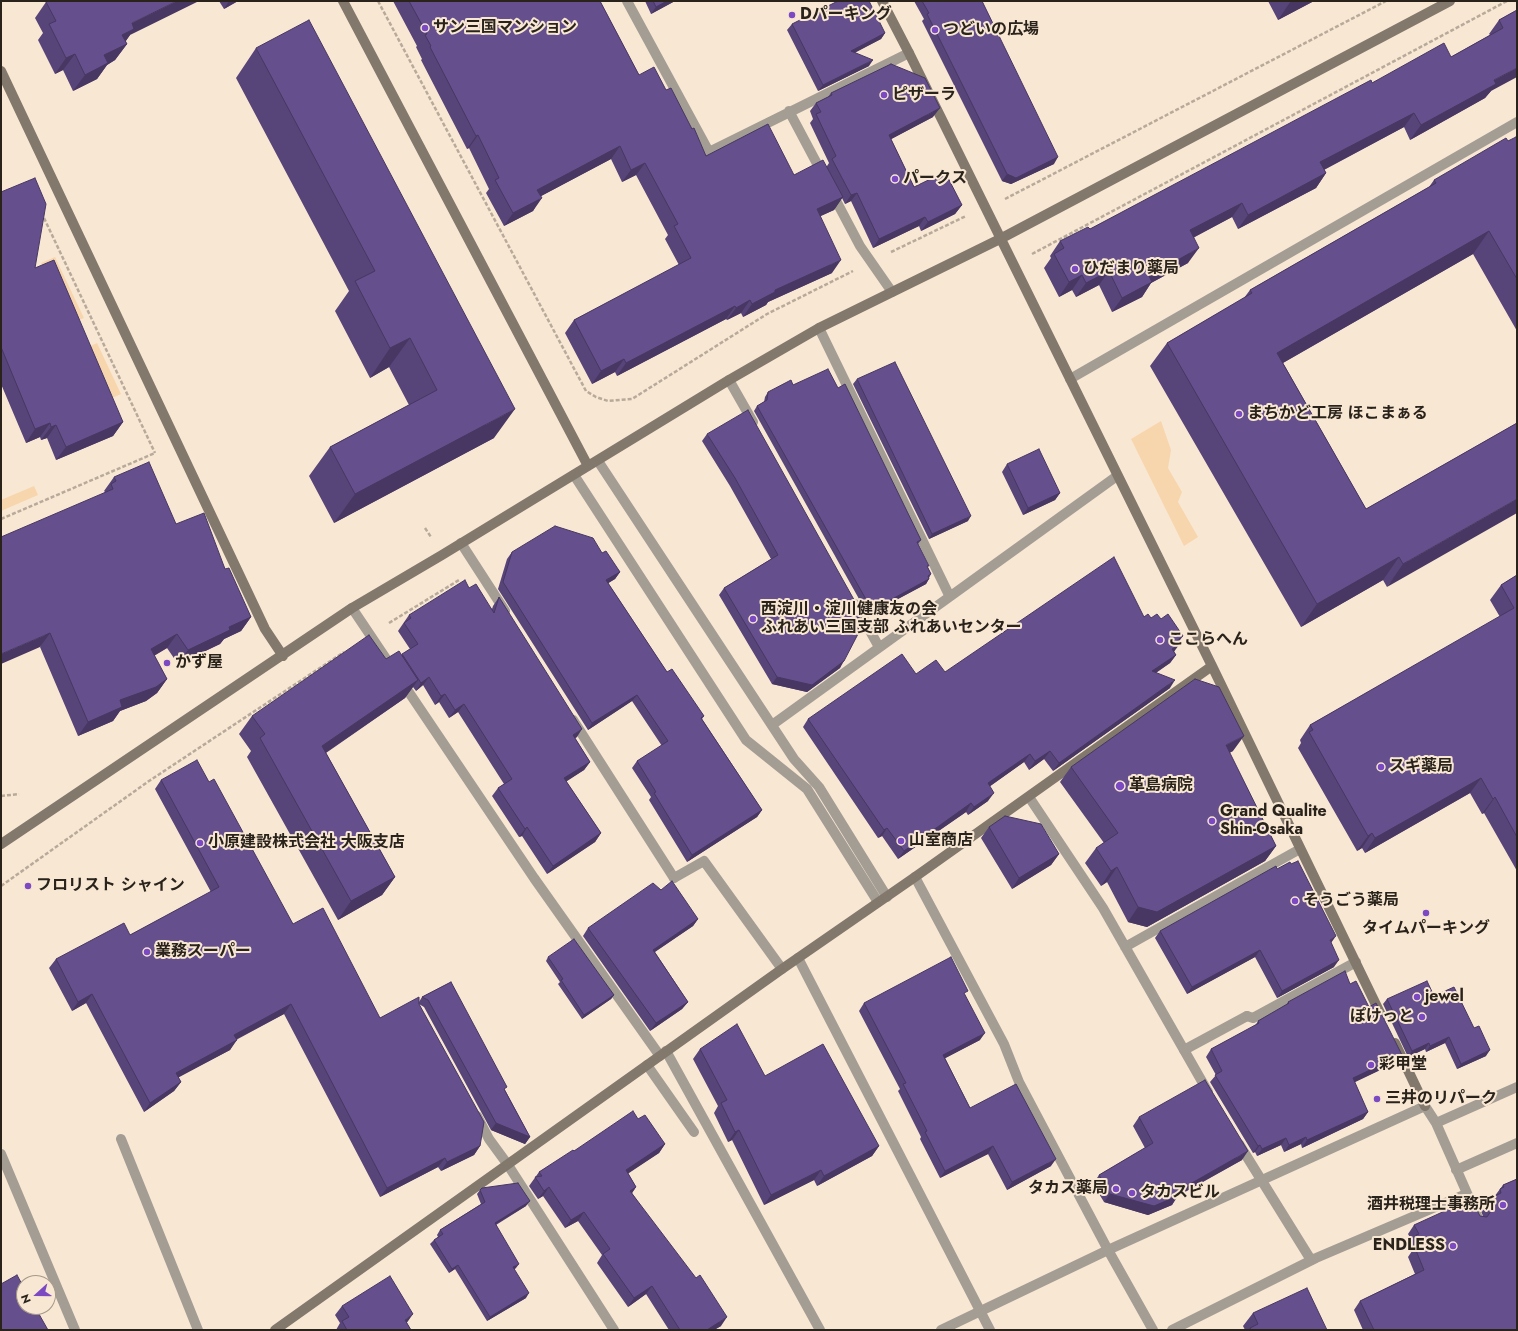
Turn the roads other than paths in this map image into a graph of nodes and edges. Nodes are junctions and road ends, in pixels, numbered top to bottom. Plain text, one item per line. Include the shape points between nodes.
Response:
1 (343, 1) edge
2 (627, 1) edge
3 (882, 1) edge
4 (1450, 1) edge
5 (909, 53) junction
6 (1, 71) edge
7 (789, 111) junction
8 (1517, 122) edge
9 (1000, 239) junction
10 (892, 292) junction
11 (818, 328) junction
12 (1070, 379) junction
13 (729, 380) junction
14 (756, 428) edge
15 (593, 463) junction
16 (574, 475) junction
17 (1117, 476) junction
18 (462, 543) junction
19 (848, 592) edge
20 (949, 595) junction
21 (352, 608) junction
22 (512, 622) edge
23 (879, 647) junction
24 (283, 656) junction
25 (1212, 666) junction
26 (567, 710) edge
27 (772, 725) junction
28 (1029, 796) junction
29 (1, 844) edge
30 (1300, 849) junction
31 (915, 877) junction
32 (887, 897) junction
33 (878, 902) junction
34 (1125, 947) junction
35 (798, 958) junction
36 (1356, 962) junction
37 (782, 969) junction
38 (1184, 1050) junction
39 (663, 1053) junction
40 (647, 1065) junction
41 (1517, 1087) edge
42 (1214, 1103) edge
43 (470, 1105) edge
44 (1425, 1106) junction
45 (1436, 1123) junction
46 (694, 1132) dead end
47 (1232, 1133) edge
48 (121, 1139) dead end
49 (1517, 1143) edge
50 (1, 1154) edge
51 (508, 1165) junction
52 (1456, 1170) junction
53 (1262, 1180) junction
54 (1466, 1194) junction
55 (1478, 1220) edge
56 (1108, 1250) junction
57 (1311, 1260) junction
58 (981, 1312) junction
59 (75, 1330) edge
60 (198, 1330) edge
61 (275, 1330) edge
62 (614, 1330) edge
63 (820, 1330) edge
64 (941, 1330) edge
65 (990, 1330) edge
66 (1153, 1330) edge
67 (1172, 1330) edge

1 - 15 street
2 - 7 street via 709,152
3 - 5 street
4 - 9 street
5 - 7 street
5 - 9 street
6 - 24 street via 266,629
7 - 10 street via 860,246
8 - 12 street
9 - 10 street
9 - 12 street
10 - 11 street
11 - 13 street
11 - 20 street
12 - 17 street
13 - 14 street
13 - 15 street
15 - 16 street
15 - 27 street
16 - 18 street
16 - 33 street via 746,740 807,789
17 - 20 street
17 - 25 street
18 - 21 street
18 - 22 street
19 - 23 street
20 - 23 street
21 - 24 street
21 - 39 street via 534,878
23 - 27 street
24 - 29 street
25 - 28 street
25 - 30 street
26 - 37 street via 674,878 704,861
27 - 32 street via 794,759 819,787
28 - 31 street
28 - 34 street via 1103,908
30 - 34 street
30 - 36 street
31 - 32 street
31 - 56 street via 1004,1044 1019,1082
32 - 33 street
33 - 35 street
34 - 38 street
35 - 37 street
35 - 58 street
36 - 38 street via 1253,1018 1246,1016
36 - 44 street
37 - 39 street
38 - 42 street
39 - 40 street
39 - 63 street
40 - 46 street
40 - 51 street
41 - 45 street
43 - 51 street via 489,1139
44 - 45 street
44 - 53 street
45 - 52 street
47 - 53 street
48 - 60 street
49 - 52 street
50 - 59 street
51 - 61 street
51 - 62 street
52 - 54 street
53 - 56 street
53 - 57 street
54 - 55 street
54 - 57 street
56 - 58 street
56 - 66 street
57 - 67 street
58 - 64 street
58 - 65 street

